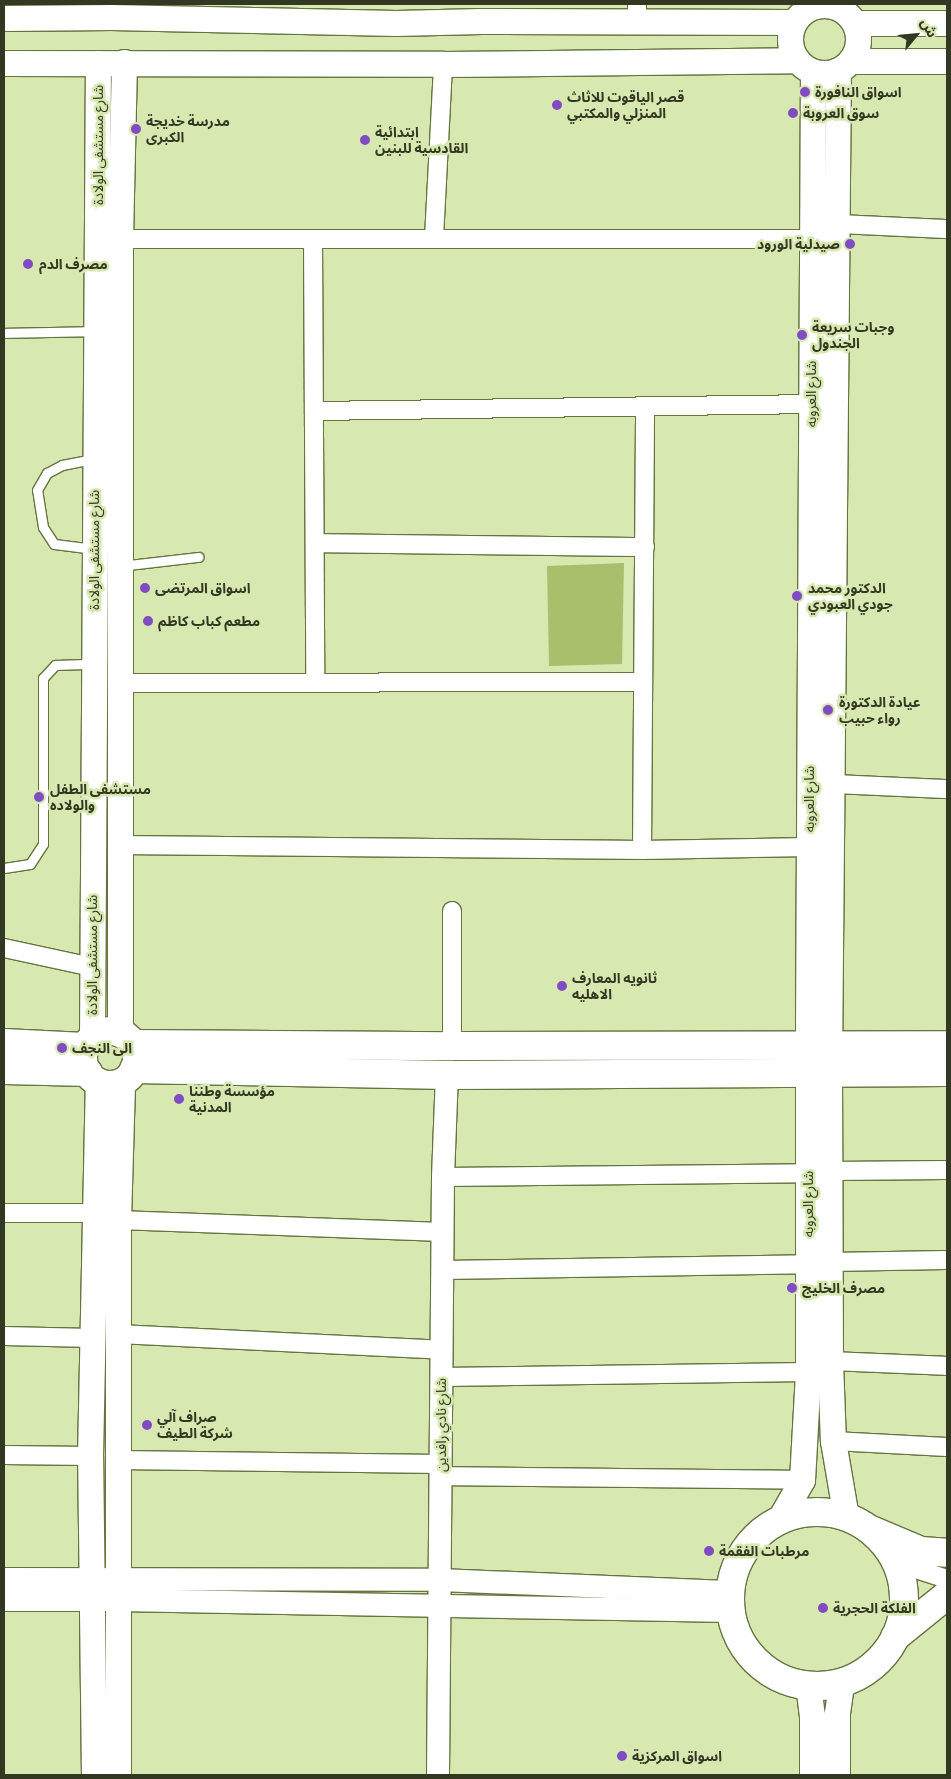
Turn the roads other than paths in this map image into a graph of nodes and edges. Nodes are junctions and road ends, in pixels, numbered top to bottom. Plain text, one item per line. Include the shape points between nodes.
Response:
1 (112, 10) edge
2 (805, 11) edge
3 (845, 11) edge
4 (637, 13) edge
5 (4, 18) edge
6 (340, 23) junction
7 (396, 23) junction
8 (947, 23) edge
9 (947, 60) edge
10 (124, 62) junction
11 (388, 62) junction
12 (4, 63) edge
13 (98, 63) junction
14 (342, 63) junction
15 (443, 64) junction
16 (805, 66) junction
17 (845, 66) junction
18 (836, 224) junction
19 (947, 229) edge
20 (434, 238) junction
21 (120, 239) junction
22 (812, 239) junction
23 (313, 240) junction
24 (96, 331) junction
25 (4, 333) edge
26 (811, 404) junction
27 (645, 408) junction
28 (314, 411) junction
29 (94, 459) junction
30 (94, 516) junction
31 (120, 518) junction
32 (315, 544) junction
33 (645, 547) junction
34 (94, 549) junction
35 (198, 557) dead end
36 (120, 566) junction
37 (94, 664) junction
38 (120, 682) junction
39 (643, 682) junction
40 (315, 683) junction
41 (832, 784) junction
42 (947, 789) edge
43 (120, 845) junction
44 (809, 847) junction
45 (642, 850) junction
46 (4, 868) edge
47 (452, 910) dead end
48 (4, 948) edge
49 (92, 967) junction
50 (4, 1043) edge
51 (947, 1045) edge
52 (452, 1046) junction
53 (109, 1058) junction
54 (819, 1058) junction
55 (4, 1070) edge
56 (947, 1072) edge
57 (447, 1075) junction
58 (947, 1170) edge
59 (820, 1172) junction
60 (444, 1178) junction
61 (4, 1213) edge
62 (94, 1213) junction
63 (118, 1220) junction
64 (443, 1232) junction
65 (947, 1260) edge
66 (819, 1263) junction
67 (443, 1270) junction
68 (118, 1334) junction
69 (4, 1336) edge
70 (93, 1338) junction
71 (442, 1350) junction
72 (947, 1366) edge
73 (819, 1367) junction
74 (442, 1377) junction
75 (833, 1442) junction
76 (947, 1446) edge
77 (4, 1455) edge
78 (90, 1456) junction
79 (117, 1460) junction
80 (441, 1470) junction
81 (802, 1480) junction
82 (846, 1517) junction
83 (779, 1520) junction
84 (870, 1530) junction
85 (947, 1553) edge
86 (894, 1562) junction
87 (4, 1579) edge
88 (947, 1579) edge
89 (440, 1580) junction
90 (118, 1589) junction
91 (91, 1590) junction
92 (4, 1600) edge
93 (944, 1601) edge
94 (729, 1602) junction
95 (438, 1605) junction
96 (894, 1638) junction
97 (841, 1683) junction
98 (808, 1684) junction
99 (94, 1775) edge
100 (118, 1775) edge
101 (438, 1775) edge
102 (812, 1775) edge
103 (837, 1775) edge

1 - 5 main road
1 - 6 main road
2 - 3 main road via 820,5
2 - 4 main road
2 - 16 main road via 791,38 793,54
3 - 8 main road
3 - 17 main road via 857,30 857,46
4 - 7 main road
6 - 7 main road
6 - 14 main road via 354,31 357,44 355,55
7 - 11 main road via 376,32 372,44 375,54
9 - 17 main road
10 - 13 main road
10 - 14 main road
10 - 21 main road, شارع مستشفى الولادة
11 - 14 main road
11 - 15 main road
12 - 13 main road
13 - 24 main road, شارع مستشفى الولادة
15 - 16 main road
15 - 20 street
16 - 17 main road via 825,74
16 - 22 main road, شارع العروبه
17 - 18 main road, شارع العروبه
18 - 19 street
18 - 41 main road, شارع العروبه
20 - 22 street
20 - 23 street
21 - 23 street
21 - 31 main road, شارع مستشفى الولادة
22 - 26 main road, شارع العروبه
23 - 28 street
24 - 25 lane
24 - 29 main road, شارع مستشفى الولادة
26 - 27 street
26 - 44 main road, شارع العروبه
27 - 28 street
27 - 33 street
28 - 32 street
29 - 30 main road, شارع مستشفى الولادة
29 - 34 lane via 62,465 47,473 37,490 43,526 54,544
30 - 31 main road
30 - 34 main road, شارع مستشفى الولادة
31 - 36 main road, شارع مستشفى الولادة
32 - 33 street
32 - 40 street
33 - 39 street
34 - 37 main road, شارع مستشفى الولادة
35 - 36 lane
36 - 38 main road, شارع مستشفى الولادة
37 - 46 lane via 55,665 43,678 43,844 30,864
37 - 49 main road, شارع مستشفى الولادة
38 - 40 street
38 - 43 main road, شارع مستشفى الولادة
39 - 40 street
39 - 45 street
41 - 42 street
41 - 54 main road, شارع العروبه
43 - 45 street
43 - 53 main road, شارع مستشفى الولادة
44 - 45 street
44 - 54 main road, شارع العروبه
47 - 52 street
48 - 49 street
49 - 53 main road, شارع مستشفى الولادة
50 - 53 main road
51 - 54 main road
52 - 53 main road
52 - 54 main road
53 - 55 main road
53 - 57 main road
53 - 62 main road
53 - 63 main road
54 - 56 main road
54 - 57 main road
54 - 59 main road, شارع العروبه
57 - 60 street, شارع نادي رافدين
58 - 59 street
59 - 60 street
59 - 66 main road, شارع العروبه
60 - 64 street, شارع نادي رافدين
61 - 62 street
62 - 70 main road
63 - 64 street
63 - 68 main road
64 - 67 street, شارع نادي رافدين
65 - 66 street
66 - 67 street
66 - 73 main road, شارع العروبه
67 - 71 street, شارع نادي رافدين
68 - 71 street
68 - 79 main road
69 - 70 street
70 - 78 main road
71 - 74 street, شارع نادي رافدين
72 - 73 street
73 - 74 street
73 - 75 main road, شارع العروبه
73 - 81 main road, شارع العروبه
74 - 80 street, شارع نادي رافدين
75 - 76 street
75 - 82 main road, شارع العروبه
77 - 78 street
78 - 91 main road
79 - 80 street
79 - 90 main road
80 - 81 street
80 - 89 street, شارع نادي رافدين
81 - 83 main road, شارع العروبه
82 - 83 main road via 831,1512 804,1513
82 - 84 main road
83 - 94 main road via 760,1532 746,1548
84 - 85 main road via 921,1551
84 - 86 main road
86 - 88 street
86 - 96 main road via 904,1582 906,1596 905,1610
87 - 91 street
89 - 90 street
89 - 94 street
89 - 95 street, شارع نادي رافدين
90 - 91 street
90 - 95 street
90 - 100 main road
91 - 92 street
91 - 99 main road
93 - 96 main road
94 - 95 street
94 - 98 main road via 736,1631 756,1659 786,1678
95 - 101 street, شارع نادي رافدين
96 - 97 main road via 883,1656 869,1668
97 - 98 main road
97 - 103 main road via 837,1714
98 - 102 main road via 812,1715

